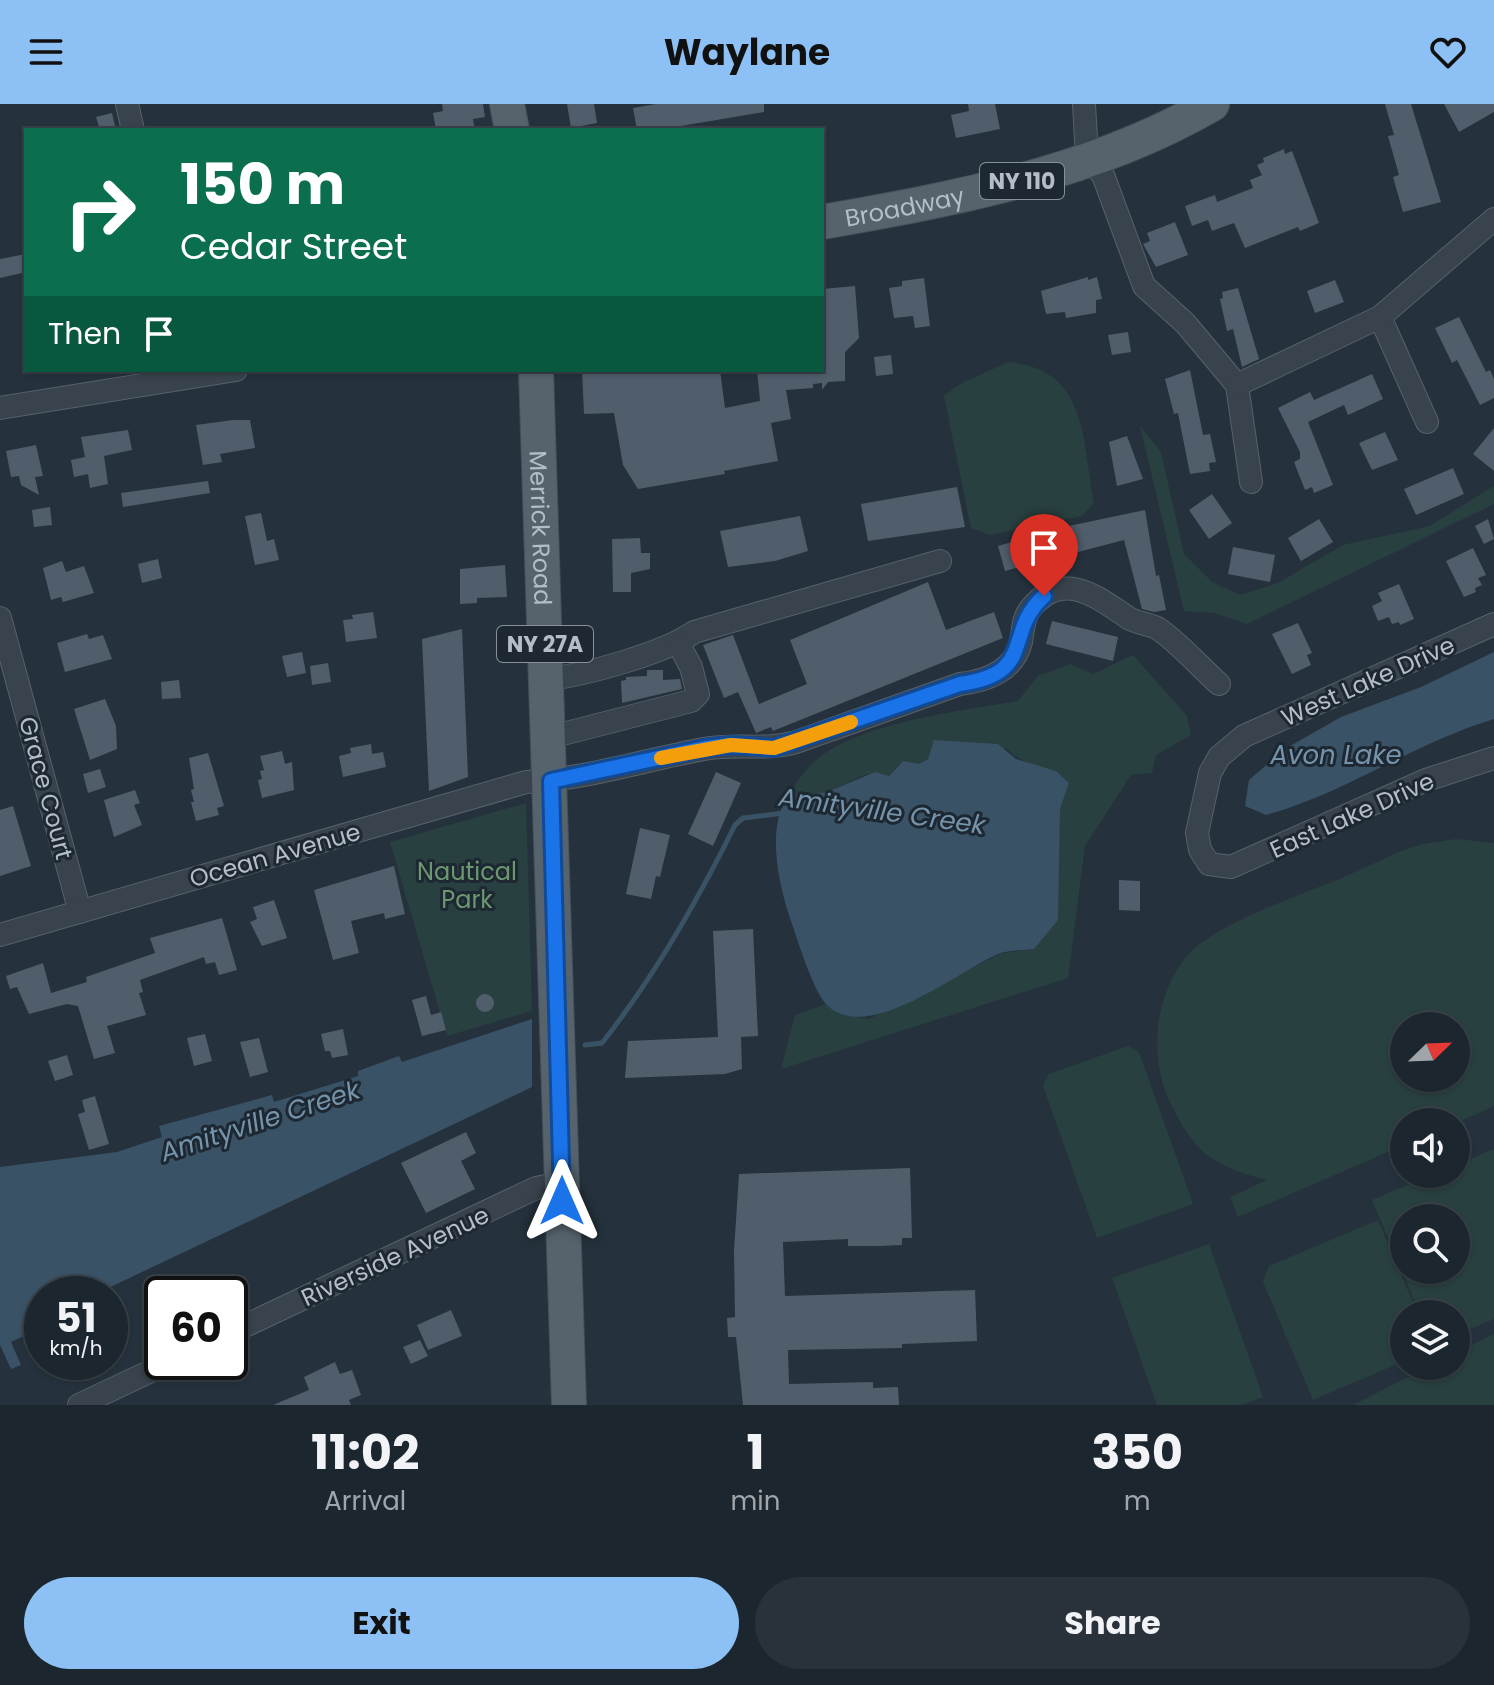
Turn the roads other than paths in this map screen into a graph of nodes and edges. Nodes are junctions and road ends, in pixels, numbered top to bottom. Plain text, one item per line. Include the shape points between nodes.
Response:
1 (127, 104) edge
2 (507, 104) edge
3 (1084, 104) edge
4 (1212, 104) edge
5 (133, 128) edge
6 (512, 128) edge
7 (1087, 157) junction
8 (1494, 219) edge
9 (824, 222) edge
10 (1380, 317) junction
11 (210, 372) edge
12 (536, 372) edge
13 (185, 374) edge
14 (1237, 385) junction
15 (0, 408) edge
16 (1427, 422) dead end
17 (1251, 482) dead end
18 (940, 561) dead end
19 (1494, 624) edge
20 (1, 626) edge
21 (678, 643) junction
22 (548, 679) junction
23 (1219, 684) dead end
24 (551, 737) junction
25 (1494, 758) edge
26 (551, 781) junction
27 (1209, 864) joint
28 (80, 912) junction
29 (0, 935) edge
30 (561, 1183) junction
31 (248, 1324) edge
32 (144, 1374) edge
33 (79, 1405) edge
34 (569, 1405) edge

1 - 5 street
2 - 6 main road
3 - 7 street
4 - 7 main road, Broadway / NY 110 via 1148,136
7 - 9 main road, Broadway / NY 110 via 1027,180 951,199
7 - 14 street via 1103,175 1144,286 1185,323
8 - 10 street
10 - 14 street
10 - 16 street
11 - 13 street
12 - 22 main road, Merrick Road / NY 27A
13 - 15 street
14 - 17 street
18 - 21 street via 694,632
19 - 27 street, West Lake Drive via 1244,736 1219,757 1210,773 1197,833
20 - 28 street, Grace Court
21 - 22 street via 586,674
21 - 24 street via 697,685 698,694 691,701
22 - 24 main road, Merrick Road / NY 27A
23 - 26 street, Ocean Avenue via 1158,628 1129,620 1089,590 1066,589 1044,596 1029,609 1010,665 980,681 774,748 705,748
24 - 26 main road, Merrick Road / NY 27A
25 - 27 street, East Lake Drive via 1426,780 1254,859 1231,867
26 - 28 street, Ocean Avenue via 526,782
26 - 30 main road, Merrick Road / NY 27A
28 - 29 street, Ocean Avenue
30 - 31 street, Riverside Avenue via 536,1188
30 - 34 main road, Merrick Road / NY 27A
32 - 33 street

